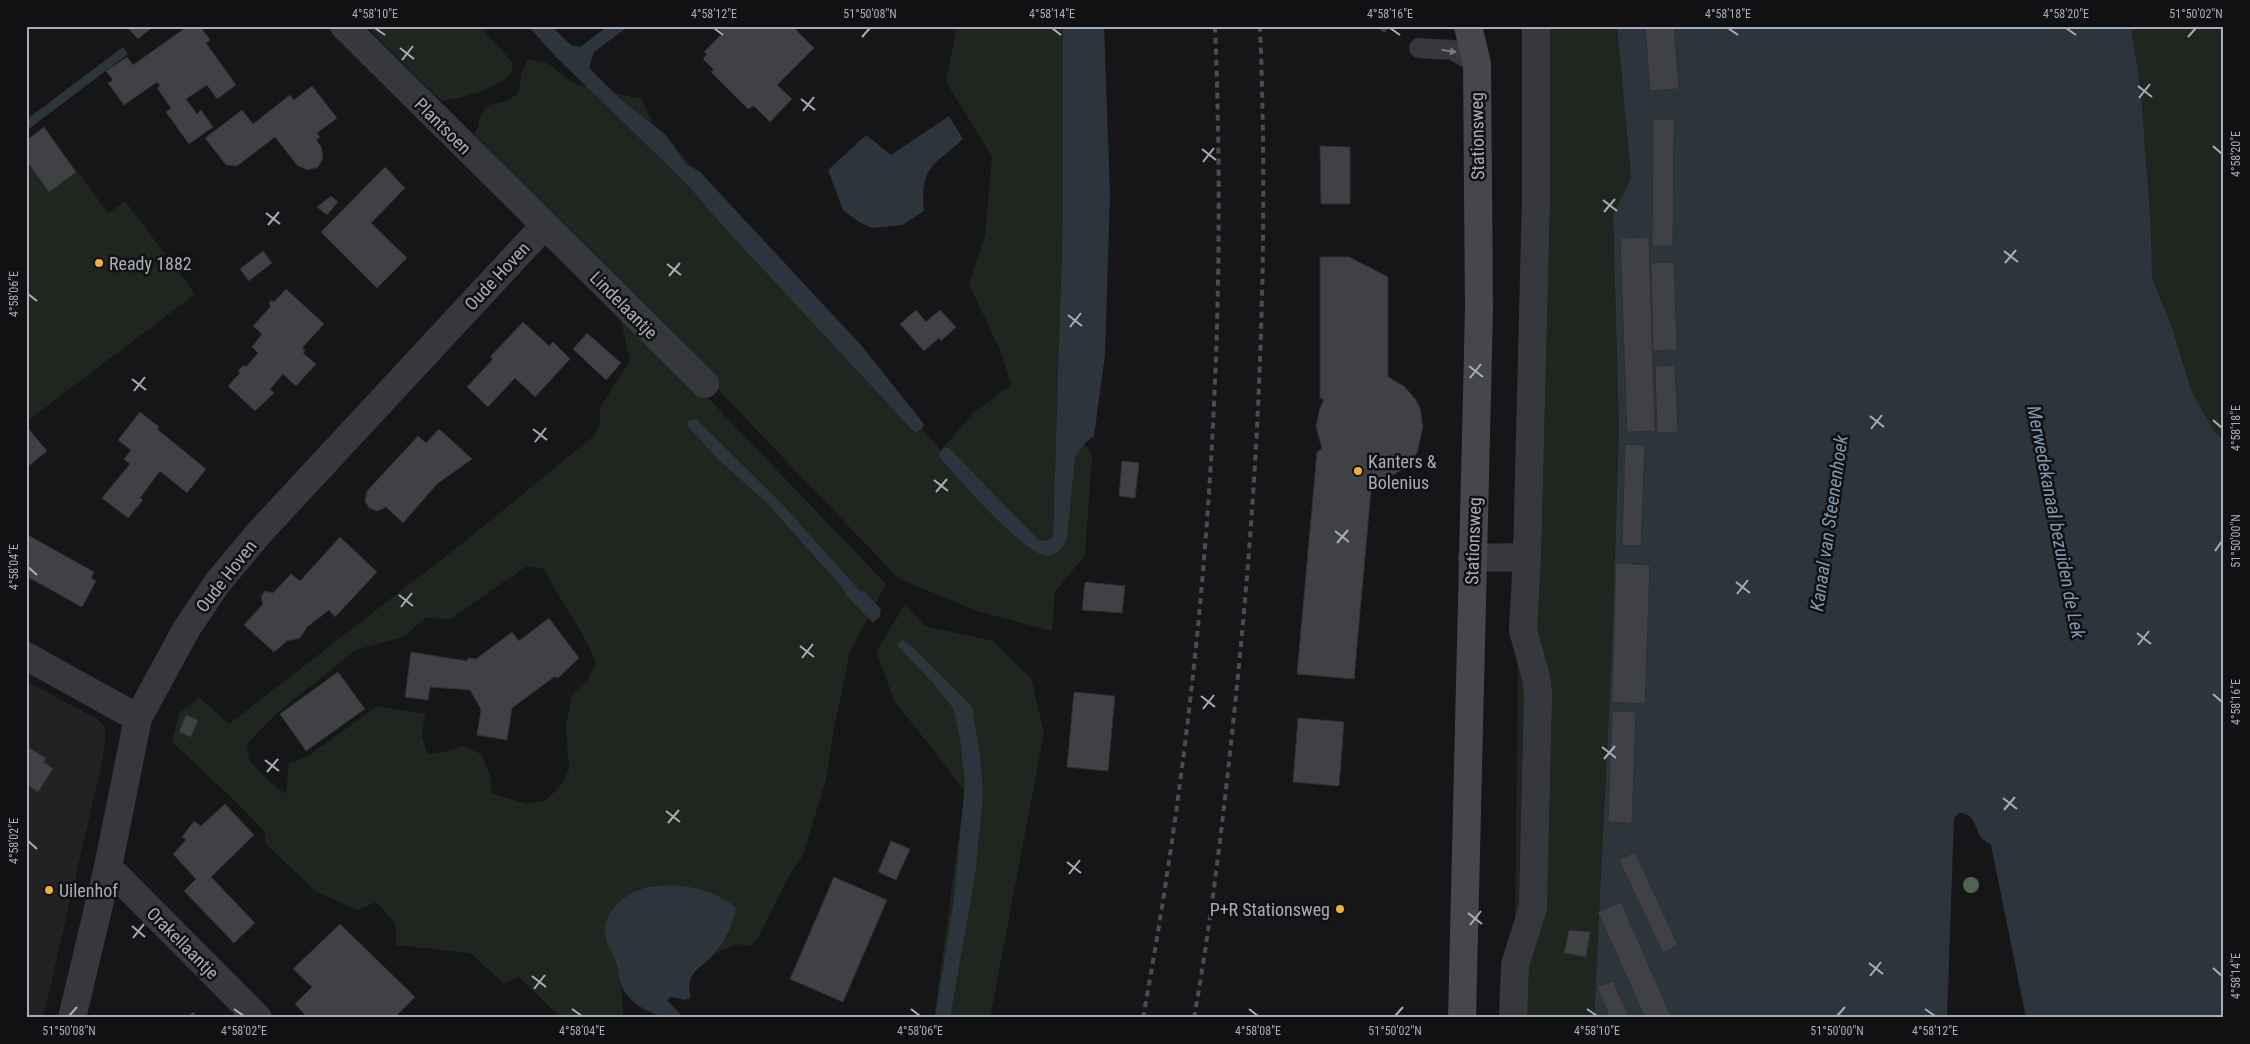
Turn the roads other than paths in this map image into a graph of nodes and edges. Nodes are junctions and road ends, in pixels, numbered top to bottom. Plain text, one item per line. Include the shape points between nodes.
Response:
1 (344, 26) edge
2 (1468, 26) edge
3 (1484, 26) edge
4 (1536, 26) edge
5 (1419, 48) dead end
6 (1476, 64) junction
7 (544, 226) junction
8 (705, 384) dead end
9 (1472, 558) junction
10 (1528, 558) junction
11 (26, 656) edge
12 (138, 718) junction
13 (108, 867) junction
14 (72, 1018) edge
15 (258, 1018) edge
16 (1462, 1018) edge
17 (1513, 1018) edge

1 - 7 street, Plantsoen
2 - 6 main road, Stationsweg
3 - 6 main road, Stationsweg
4 - 10 street via 1536,196
5 -> 6 lane via 1453,50
6 - 9 main road, Stationsweg via 1479,310
7 - 8 street, Lindelaantje
7 - 12 street, Oude Hoven via 259,533 218,582 187,628
9 - 10 street
9 - 16 main road, Stationsweg
10 - 17 street via 1524,630 1538,694 1533,907 1515,965
11 - 12 street
12 - 13 street, Oude Hoven
13 - 14 street, Oude Hoven
13 - 15 street, Orakellaantje

